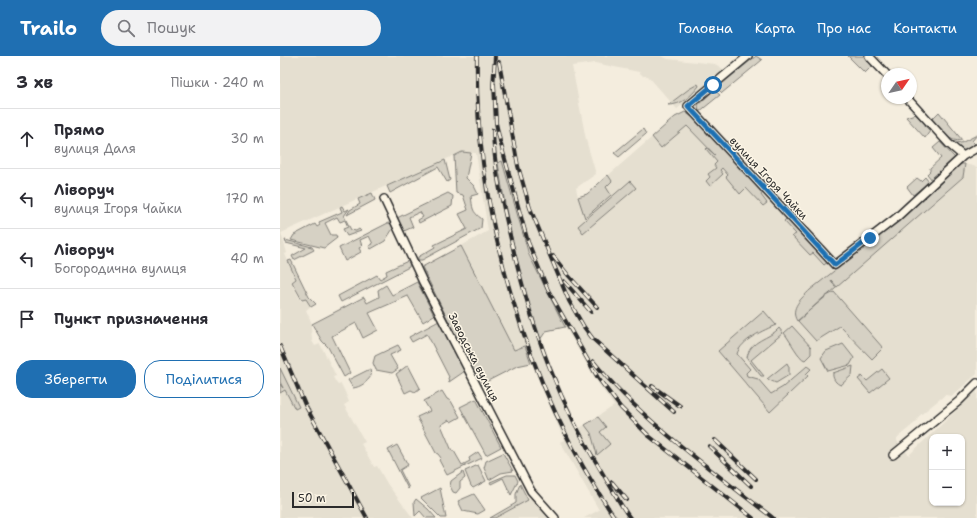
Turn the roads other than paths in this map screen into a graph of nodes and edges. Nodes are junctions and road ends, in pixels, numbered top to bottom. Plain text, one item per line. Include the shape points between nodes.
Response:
1 (748, 56) edge
2 (869, 56) edge
3 (881, 69) edge
4 (913, 104) edge
5 (977, 148) edge
6 (963, 156) junction
7 (384, 199) dead end
8 (977, 383) edge
9 (892, 455) dead end
10 (555, 518) edge

1 - 6 street, вулиця Ігоря Чайки via 688,106 835,265 896,218
2 - 3 street
4 - 6 street
5 - 6 street
7 - 10 street, Заводська вулиця via 423,282 531,491
8 - 9 street via 959,401

